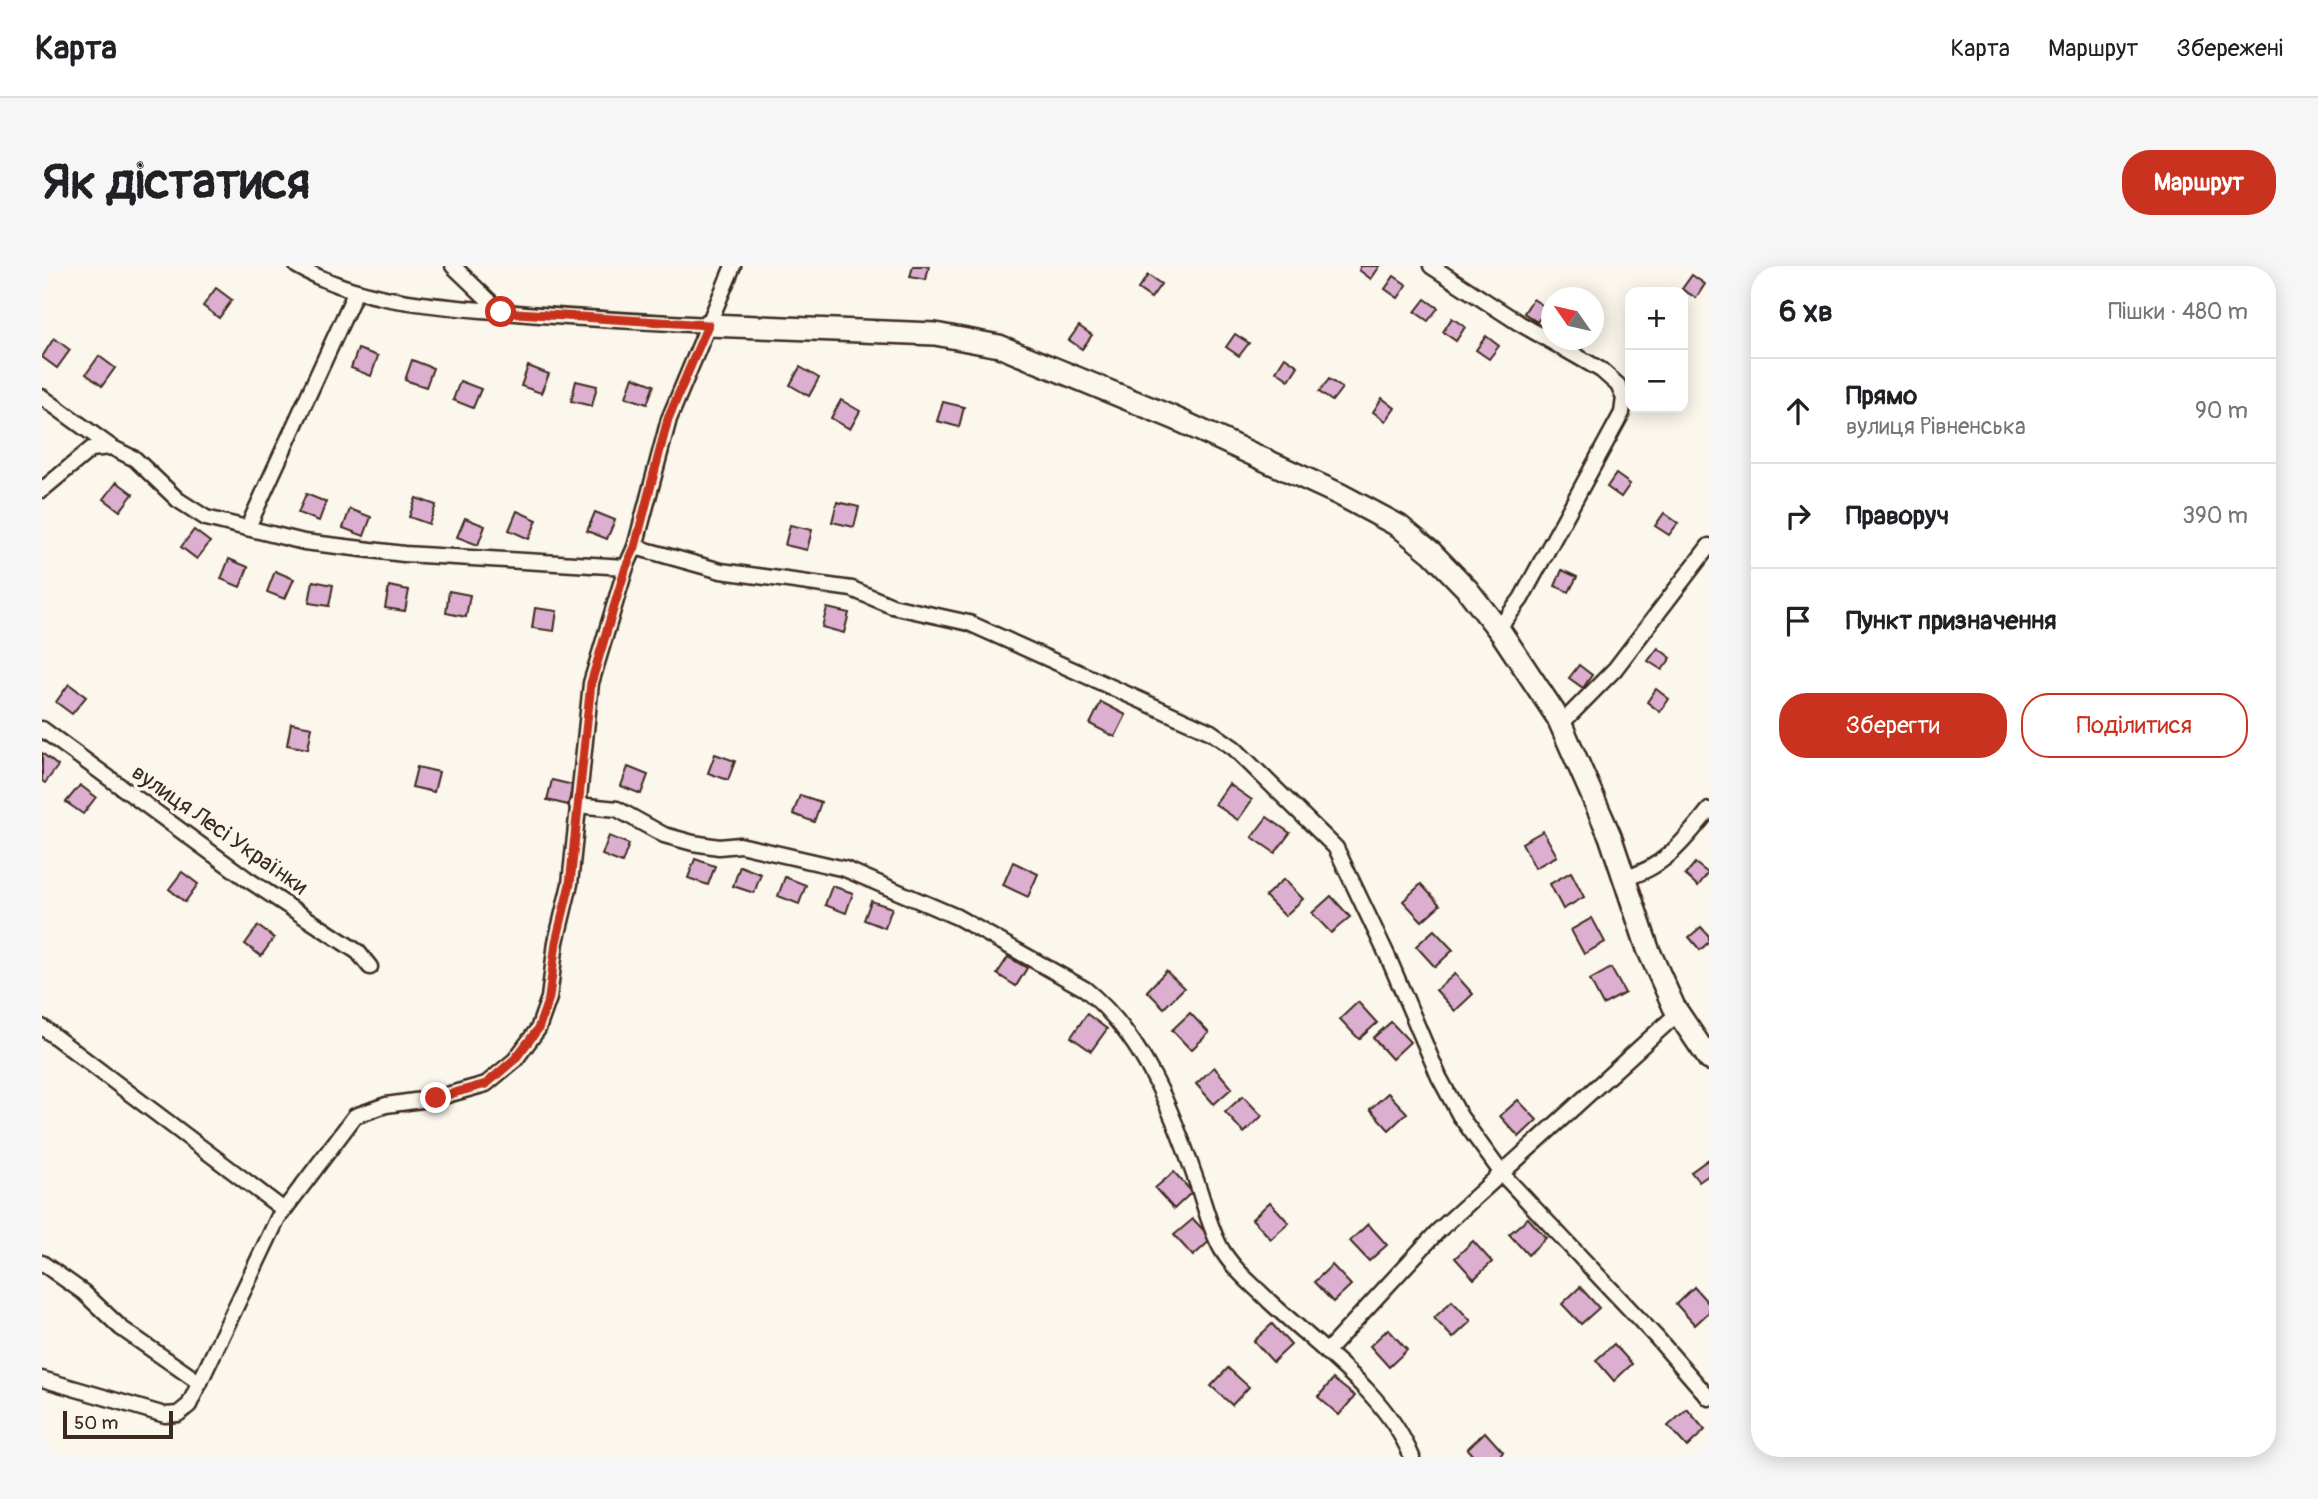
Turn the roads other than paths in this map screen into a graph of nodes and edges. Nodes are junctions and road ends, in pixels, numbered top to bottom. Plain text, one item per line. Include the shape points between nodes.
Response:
1 (297, 266) edge
2 (453, 266) edge
3 (733, 266) edge
4 (1431, 266) edge
5 (356, 291) junction
6 (501, 312) junction
7 (708, 325) junction
8 (42, 397) edge
9 (111, 447) junction
10 (42, 490) edge
11 (248, 527) junction
12 (1709, 546) edge
13 (635, 547) junction
14 (626, 567) junction
15 (1498, 629) junction
16 (1561, 724) junction
17 (42, 729) edge
18 (577, 805) junction
19 (1709, 810) edge
20 (1624, 878) junction
21 (370, 967) dead end
22 (1678, 1013) junction
23 (42, 1027) edge
24 (1709, 1059) edge
25 (1503, 1175) junction
26 (284, 1210) junction
27 (42, 1263) edge
28 (1326, 1352) junction
29 (42, 1379) edge
30 (200, 1383) junction
31 (1709, 1398) edge
32 (1412, 1457) edge

1 - 5 street
2 - 6 street
3 - 7 street
4 - 15 street via 1601,370 1625,398 1622,412 1537,570
5 - 6 street via 405,303
5 - 11 street
6 - 7 street
7 - 13 street via 668,419
7 - 15 street via 934,334 999,346 1174,418 1375,512 1432,553
8 - 9 street
9 - 10 street via 91,449
9 - 11 street via 135,459 178,500 206,518
11 - 14 street via 304,542 404,554
12 - 16 street via 1615,669
13 - 14 street
13 - 25 street via 721,571 852,589 892,606 969,623 1211,732 1234,748 1336,848 1439,1077 1460,1116
14 - 18 street via 591,683
15 - 16 street
16 - 20 street
17 - 21 street, вулиця Лесі Українки via 247,879 358,952
18 - 26 street via 570,884 549,998 538,1029 515,1059 486,1084 355,1116
18 - 28 street via 617,809 664,835 694,843 740,845 845,869 957,917 1085,989 1129,1035 1149,1069 1171,1112 1221,1249 1241,1275
19 - 20 street via 1664,860
20 - 22 street via 1648,949
22 - 24 street
22 - 25 street
23 - 26 street
25 - 28 street via 1438,1231
25 - 31 street
26 - 30 street
27 - 30 street via 83,1292 121,1328
28 - 32 street via 1371,1395
29 - 30 street via 165,1415 189,1405

